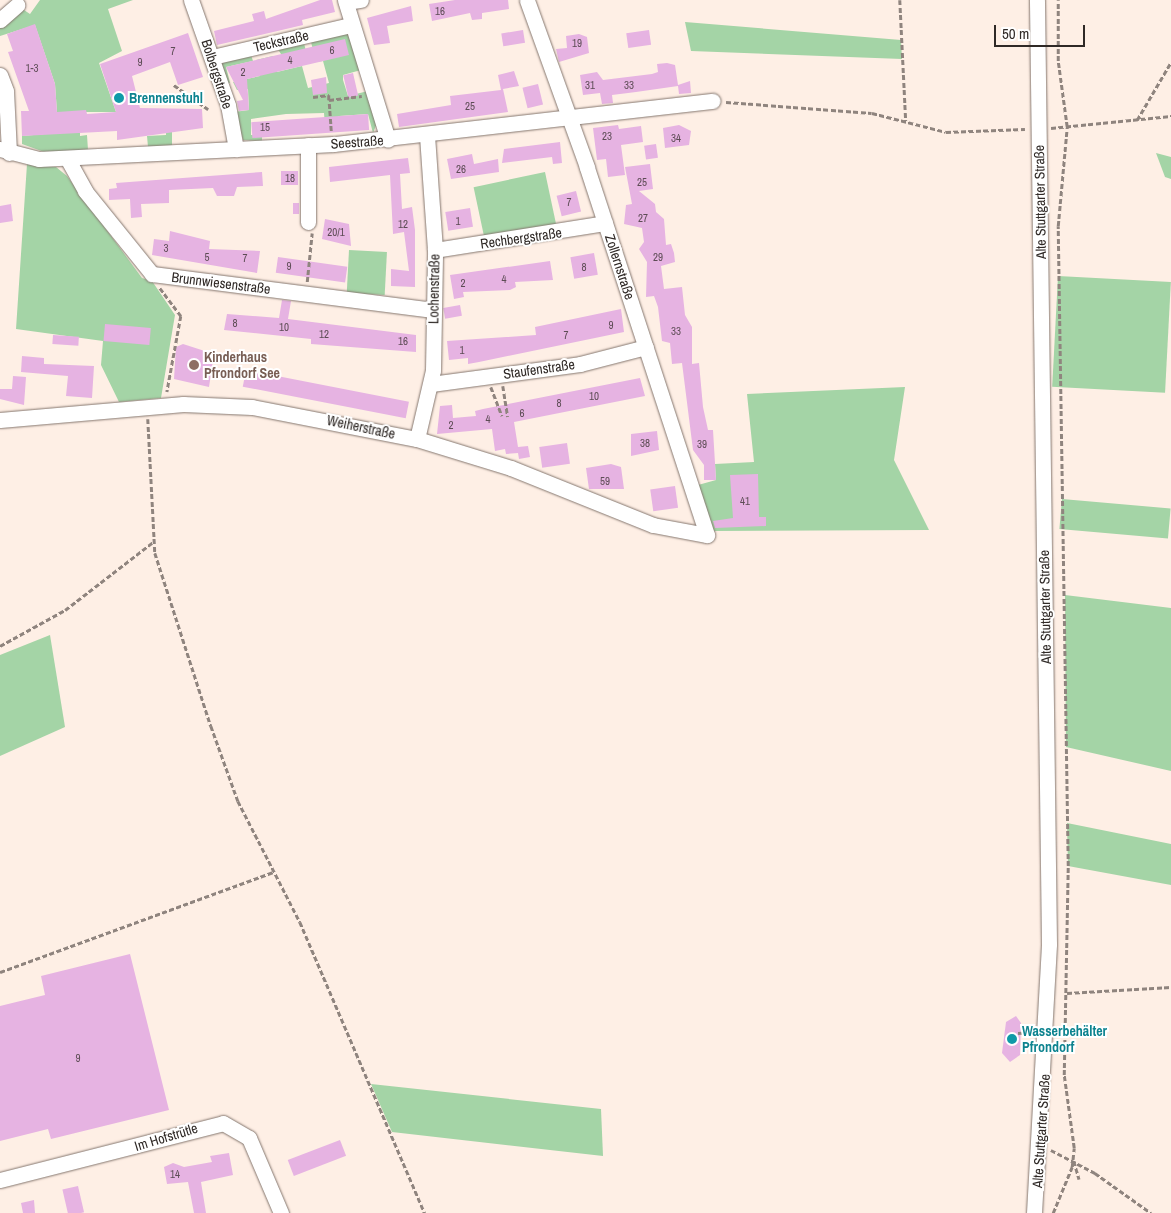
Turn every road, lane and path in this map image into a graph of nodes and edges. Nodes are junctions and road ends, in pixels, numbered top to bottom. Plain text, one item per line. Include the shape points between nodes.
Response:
1 (191, 0) edge
2 (361, 0) edge
3 (527, 0) edge
4 (900, 0) edge
5 (1037, 0) edge
6 (1058, 0) edge
7 (345, 1) edge
8 (17, 5) dead end
9 (0, 20) edge
10 (351, 24) junction
11 (212, 57) junction
12 (1171, 62) edge
13 (0, 75) edge
14 (174, 85) dead end
15 (376, 94) junction
16 (313, 97) dead end
17 (329, 100) junction
18 (713, 101) joint
19 (208, 109) dead end
20 (1171, 116) edge
21 (570, 118) junction
22 (1137, 120) junction
23 (906, 121) junction
24 (1067, 127) junction
25 (1039, 128) junction
26 (427, 136) junction
27 (388, 140) junction
28 (332, 144) junction
29 (308, 145) junction
30 (236, 149) junction
31 (5, 151) edge
32 (67, 158) junction
33 (308, 222) joint
34 (605, 223) junction
35 (435, 250) junction
36 (152, 274) junction
37 (305, 294) junction
38 (434, 310) junction
39 (646, 347) junction
40 (495, 375) junction
41 (431, 384) junction
42 (166, 406) junction
43 (148, 408) junction
44 (502, 416) dead end
45 (508, 418) dead end
46 (0, 420) edge
47 (417, 439) junction
48 (707, 535) joint
49 (153, 542) junction
50 (0, 646) edge
51 (273, 872) junction
52 (0, 972) edge
53 (1171, 987) edge
54 (1067, 993) junction
55 (1027, 1032) dead end
56 (1018, 1033) dead end
57 (1040, 1148) junction
58 (1074, 1160) junction
59 (1079, 1179) dead end
60 (0, 1180) edge
61 (281, 1213) edge
62 (425, 1213) edge
63 (1034, 1213) edge
64 (1053, 1213) edge
65 (1151, 1213) edge

1 - 11 street, Bolbergstraße
2 - 7 street
3 - 21 street, Zollernstraße
4 - 23 path
5 - 25 street, Alte Stuttgarter Straße
6 - 24 path via 1058,61
7 - 10 street
8 - 9 street
10 - 11 street, Teckstraße
10 - 15 street
11 - 30 street, Bolbergstraße
12 - 22 path
13 - 31 street via 6,91
14 - 19 path
15 - 17 path
15 - 27 street
16 - 17 path via 329,95
17 - 28 path
18 - 21 street, Seestraße
18 - 23 path via 872,113
20 - 22 path
21 - 26 street, Seestraße
21 - 34 street, Zollernstraße
22 - 24 path
23 - 25 path via 946,132
24 - 25 path
24 - 54 path via 1058,243
25 - 57 street, Alte Stuttgarter Straße via 1049,944
26 - 27 street, Seestraße
26 - 35 street, Lochenstraße
27 - 28 street, Seestraße
28 - 29 street, Seestraße
29 - 30 street, Seestraße
29 - 33 street
30 - 32 street, Seestraße
31 - 32 street, Seestraße via 39,159
32 - 36 street, Brunnwiesenstraße via 85,191
33 - 37 path via 312,227
34 - 35 street, Rechbergstraße
34 - 39 street, Zollernstraße
35 - 38 street, Lochenstraße
36 - 37 street, Brunnwiesenstraße
36 - 42 path via 181,316
37 - 38 street, Brunnwiesenstraße
38 - 41 street, Lochenstraße
39 - 40 street, Staufenstraße via 594,361
39 - 48 street, Zollernstraße
40 - 41 street, Staufenstraße
40 - 44 path
40 - 45 path
41 - 47 street, Lochenstraße
42 - 43 street, Weiherstraße
42 - 47 street, Weiherstraße via 252,406
43 - 46 street, Weiherstraße
43 - 49 path
47 - 48 street, Weiherstraße via 511,468 653,525
49 - 50 path via 65,610
49 - 51 path via 229,776
51 - 52 path
51 - 62 path via 306,934
53 - 54 path
54 - 58 path via 1064,1075 1074,1134
55 - 56 path
57 - 58 path
57 - 63 street, Alte Stuttgarter Straße
58 - 59 path
58 - 64 path
58 - 65 path
60 - 61 street, Im Hofstrütle via 224,1123 249,1138

